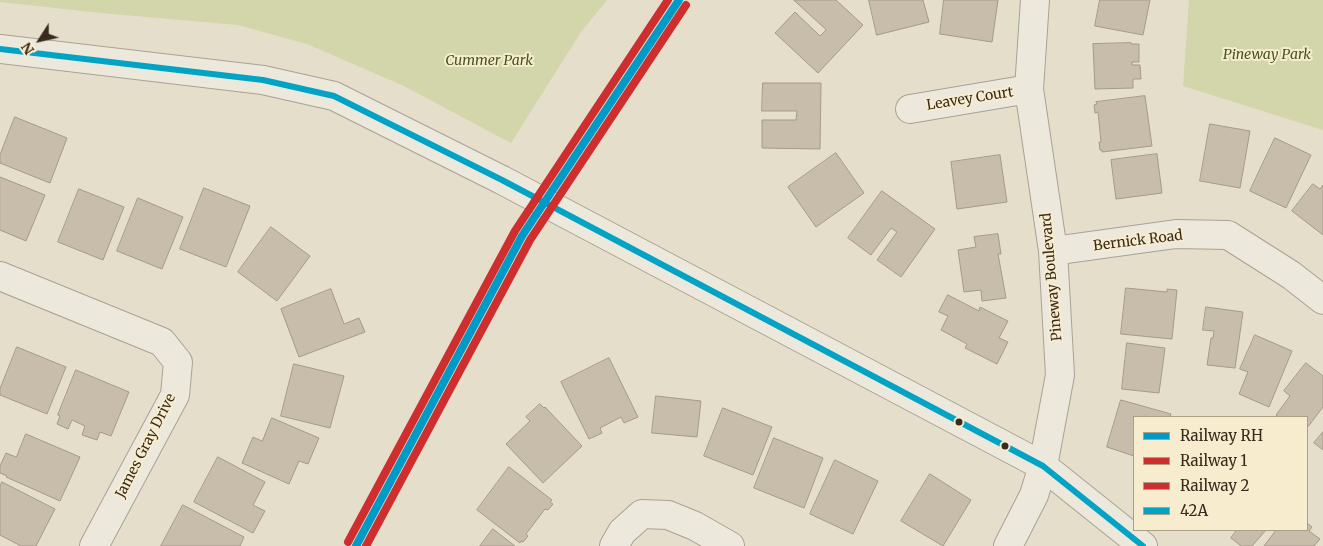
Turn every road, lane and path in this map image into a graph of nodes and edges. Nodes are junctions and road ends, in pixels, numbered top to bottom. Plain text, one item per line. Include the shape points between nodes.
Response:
1 (1035, 0) edge
2 (0, 50) edge
3 (1029, 89) junction
4 (910, 109) dead end
5 (1053, 251) junction
6 (0, 276) edge
7 (1323, 300) edge
8 (1043, 466) junction
9 (94, 546) edge
10 (614, 546) edge
11 (730, 546) edge
12 (1008, 546) edge
13 (1143, 546) edge

1 - 3 street, Pineway Boulevard
2 - 8 street via 263,80 334,96 560,210
3 - 4 street, Leavey Court
3 - 5 street, Pineway Boulevard
5 - 7 street, Bernick Road via 1176,234 1228,235 1291,275
5 - 8 street, Pineway Boulevard via 1060,376
6 - 9 street, James Gray Drive via 162,342 178,362 174,395
8 - 12 street, Pineway Boulevard via 1034,495
8 - 13 street
10 - 11 street via 622,532 642,514 668,515

